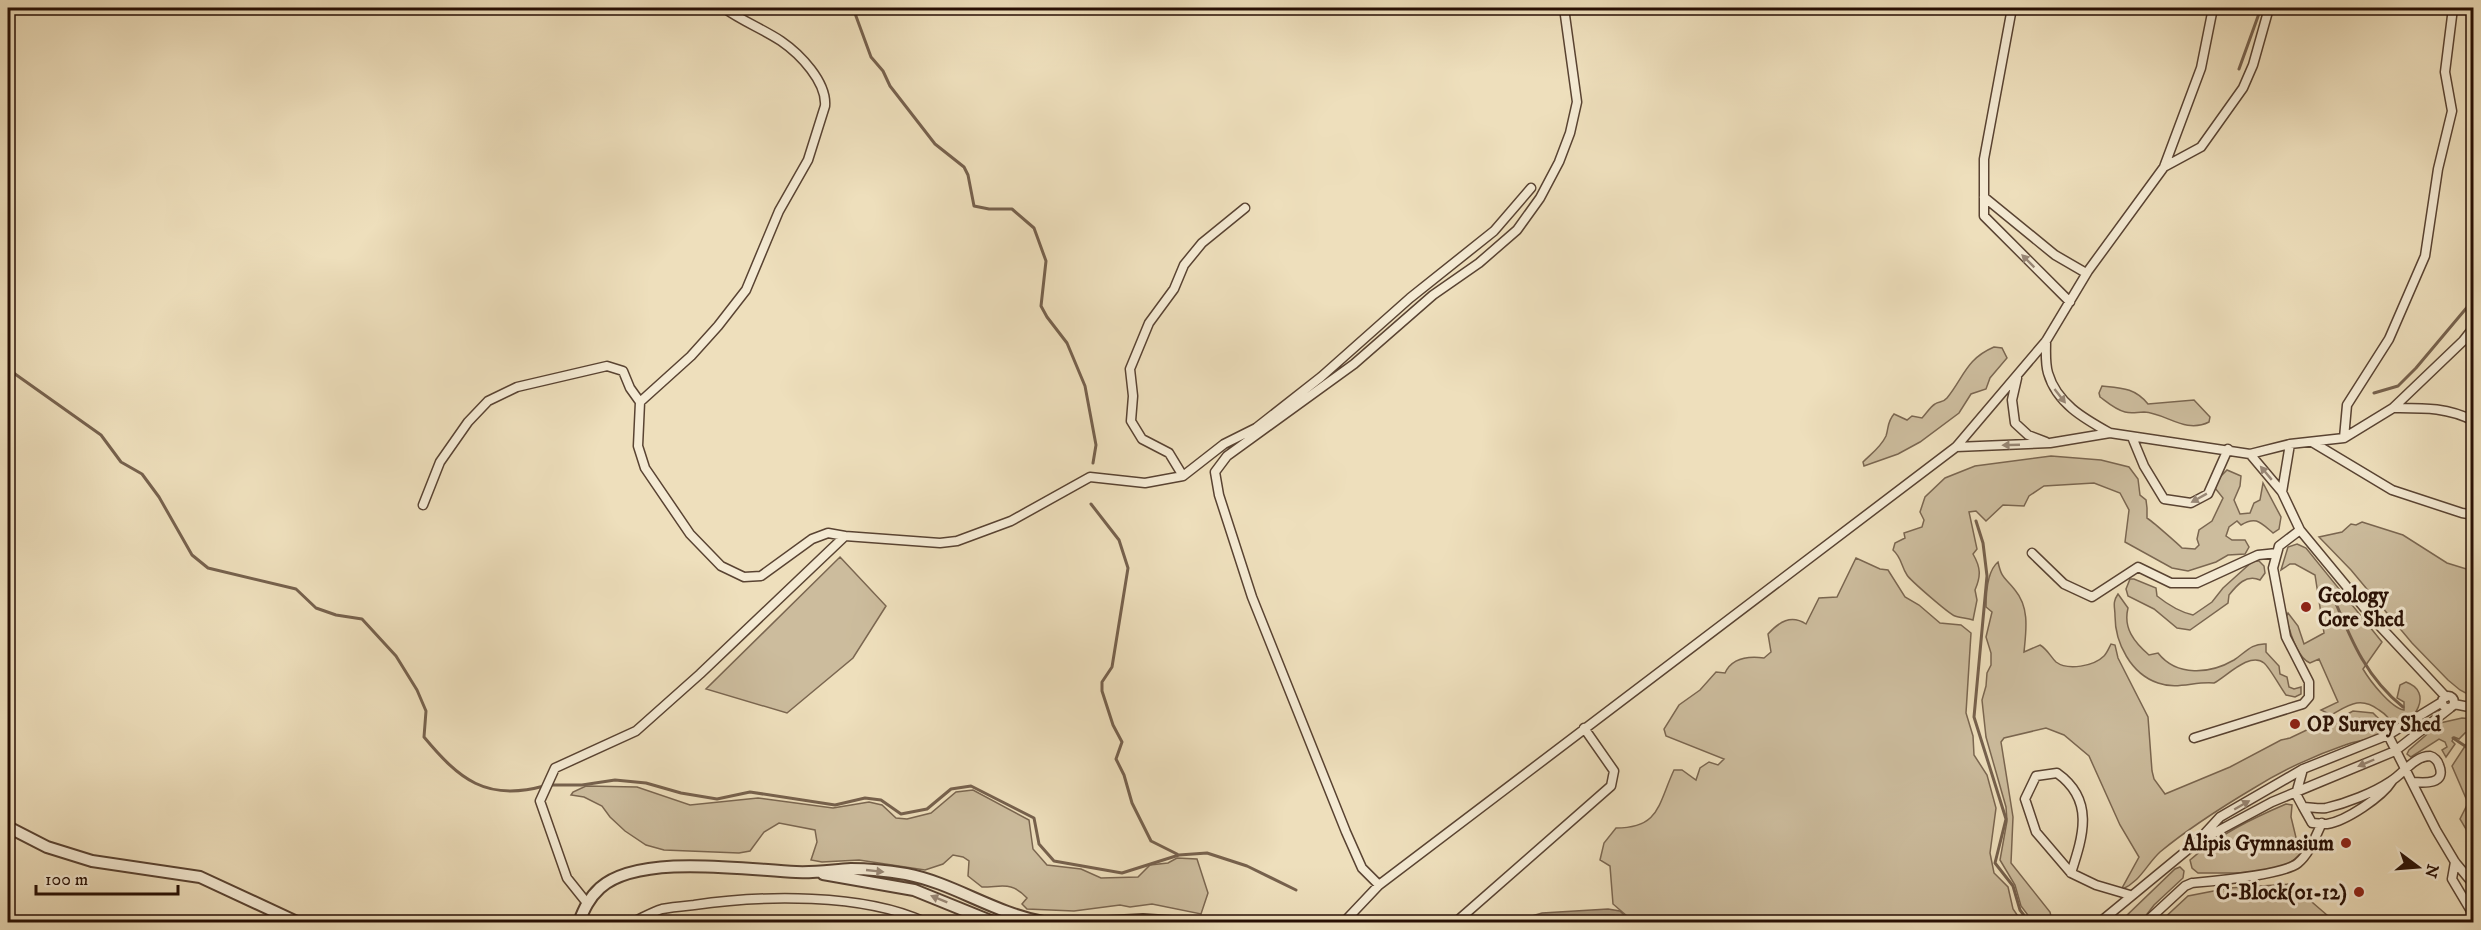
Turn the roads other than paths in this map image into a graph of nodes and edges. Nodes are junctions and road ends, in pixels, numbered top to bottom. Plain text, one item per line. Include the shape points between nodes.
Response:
1 (723, 8) edge
2 (1564, 8) edge
3 (2012, 8) edge
4 (2213, 8) edge
5 (2269, 8) edge
6 (2453, 8) edge
7 (2164, 167) junction
8 (1531, 188) dead end
9 (1984, 197) junction
10 (1245, 208) dead end
11 (2086, 273) junction
12 (2070, 302) junction
13 (2474, 327) edge
14 (2046, 341) junction
15 (2018, 374) junction
16 (640, 402) junction
17 (2393, 408) junction
18 (2474, 421) edge
19 (2110, 433) junction
20 (2132, 437) junction
21 (2344, 438) junction
22 (2312, 442) junction
23 (2049, 443) junction
24 (2290, 444) junction
25 (1956, 447) junction
26 (2228, 449) junction
27 (2250, 454) junction
28 (1183, 476) junction
29 (2282, 492) junction
30 (423, 505) dead end
31 (2474, 514) edge
32 (2300, 530) junction
33 (845, 536) junction
34 (2032, 553) dead end
35 (2277, 553) junction
36 (2444, 700) junction
37 (2452, 706) junction
38 (2474, 708) edge
39 (1584, 728) junction
40 (2388, 735) junction
41 (2194, 738) dead end
42 (2395, 751) junction
43 (2404, 768) junction
44 (2303, 769) junction
45 (2392, 781) junction
46 (2412, 782) junction
47 (2296, 794) junction
48 (2333, 805) junction
49 (2303, 807) junction
50 (2352, 813) junction
51 (2322, 823) junction
52 (8, 827) edge
53 (2197, 842) junction
54 (2455, 862) junction
55 (817, 872) junction
56 (2071, 873) junction
57 (1379, 885) junction
58 (2474, 885) edge
59 (2130, 895) junction
60 (587, 903) junction
61 (2474, 916) edge
62 (2102, 921) edge
63 (297, 922) edge
64 (579, 922) edge
65 (633, 922) edge
66 (925, 922) edge
67 (993, 922) edge
68 (1040, 922) edge
69 (1106, 922) edge
70 (1172, 922) edge
71 (1344, 922) edge
72 (1456, 922) edge
73 (2146, 922) edge

1 - 16 street via 782,42 820,79 825,106 808,160 779,211 746,290 691,356
2 - 57 street via 1576,102 1570,133 1540,198 1516,230 1354,364 1227,456 1215,472 1252,597 1346,832 1362,868
3 - 9 street via 1984,159
4 - 7 street via 2201,68
5 - 7 street via 2243,88 2201,147
6 - 21 street via 2445,72 2452,111 2438,169 2426,256 2389,339 2347,405
7 - 11 street
8 - 28 street via 1494,231 1321,377 1256,428 1224,444
9 - 11 street via 2055,255
12 -> 9 street via 1984,216
10 - 28 street via 1202,243 1184,265 1174,289 1149,323 1130,369 1131,421 1142,439 1169,453
11 - 12 street
12 - 14 street
13 - 17 street
14 - 15 street
14 -> 19 street via 2048,372 2054,388 2081,417
15 - 23 street via 2012,400 2015,423 2028,435
15 - 25 street
16 - 30 street via 623,371 607,366 517,387 488,401 468,422 440,462
16 - 33 street via 638,446 645,468 690,534 721,566 744,577 761,576 812,539 828,533
17 - 18 street via 2433,407
17 - 21 street
19 - 20 street
19 - 23 street
20 - 26 street
26 -> 20 street via 2208,494 2191,503 2163,499
21 - 22 street
22 - 24 street
22 - 31 street via 2392,490
23 -> 25 street
24 - 27 street
24 - 29 street
25 - 39 street
26 - 27 street
29 -> 27 street
28 - 33 street via 1145,483 1090,477 1011,521 957,541
29 - 32 street
32 - 35 street via 2279,546
32 - 36 street
33 - 60 street via 636,730 555,768 540,801 567,878
34 - 35 street via 2064,584 2092,597 2138,567 2171,584 2197,583 2258,555
35 - 41 street via 2273,568 2278,602 2286,637 2309,682 2309,697 2304,704
36 - 37 street via 2444,707
36 - 40 street
37 - 38 street
37 - 42 street
39 - 57 street
39 - 72 street via 1614,771 1611,786
40 - 42 street
40 - 44 street
42 - 43 street
42 -> 47 street
43 - 45 street
43 - 46 street
43 - 46 street via 2430,756 2439,764 2441,773 2433,783
44 - 47 street
53 -> 44 street via 2220,817
45 - 48 street
45 - 50 street via 2385,792
46 - 54 street
47 - 49 street
47 - 53 street via 2272,802
48 - 49 street
48 - 50 street
49 - 51 street via 2312,823
50 - 51 street
51 - 73 street via 2310,849 2296,865 2192,883
52 - 63 street via 48,847 92,861 200,877
53 - 59 street
54 - 58 street
54 - 61 street via 2452,879
55 - 60 street via 760,868 641,869 601,886
67 -> 55 street via 914,890
55 -> 68 street via 853,869 907,874 1000,911
56 - 56 street via 2036,832 2025,799 2036,776 2057,773 2070,782 2083,811 2084,833
56 - 59 street
57 - 71 street
59 - 62 street
60 - 64 street
65 - 66 street via 662,910 718,901 790,898 849,902
69 - 70 street

